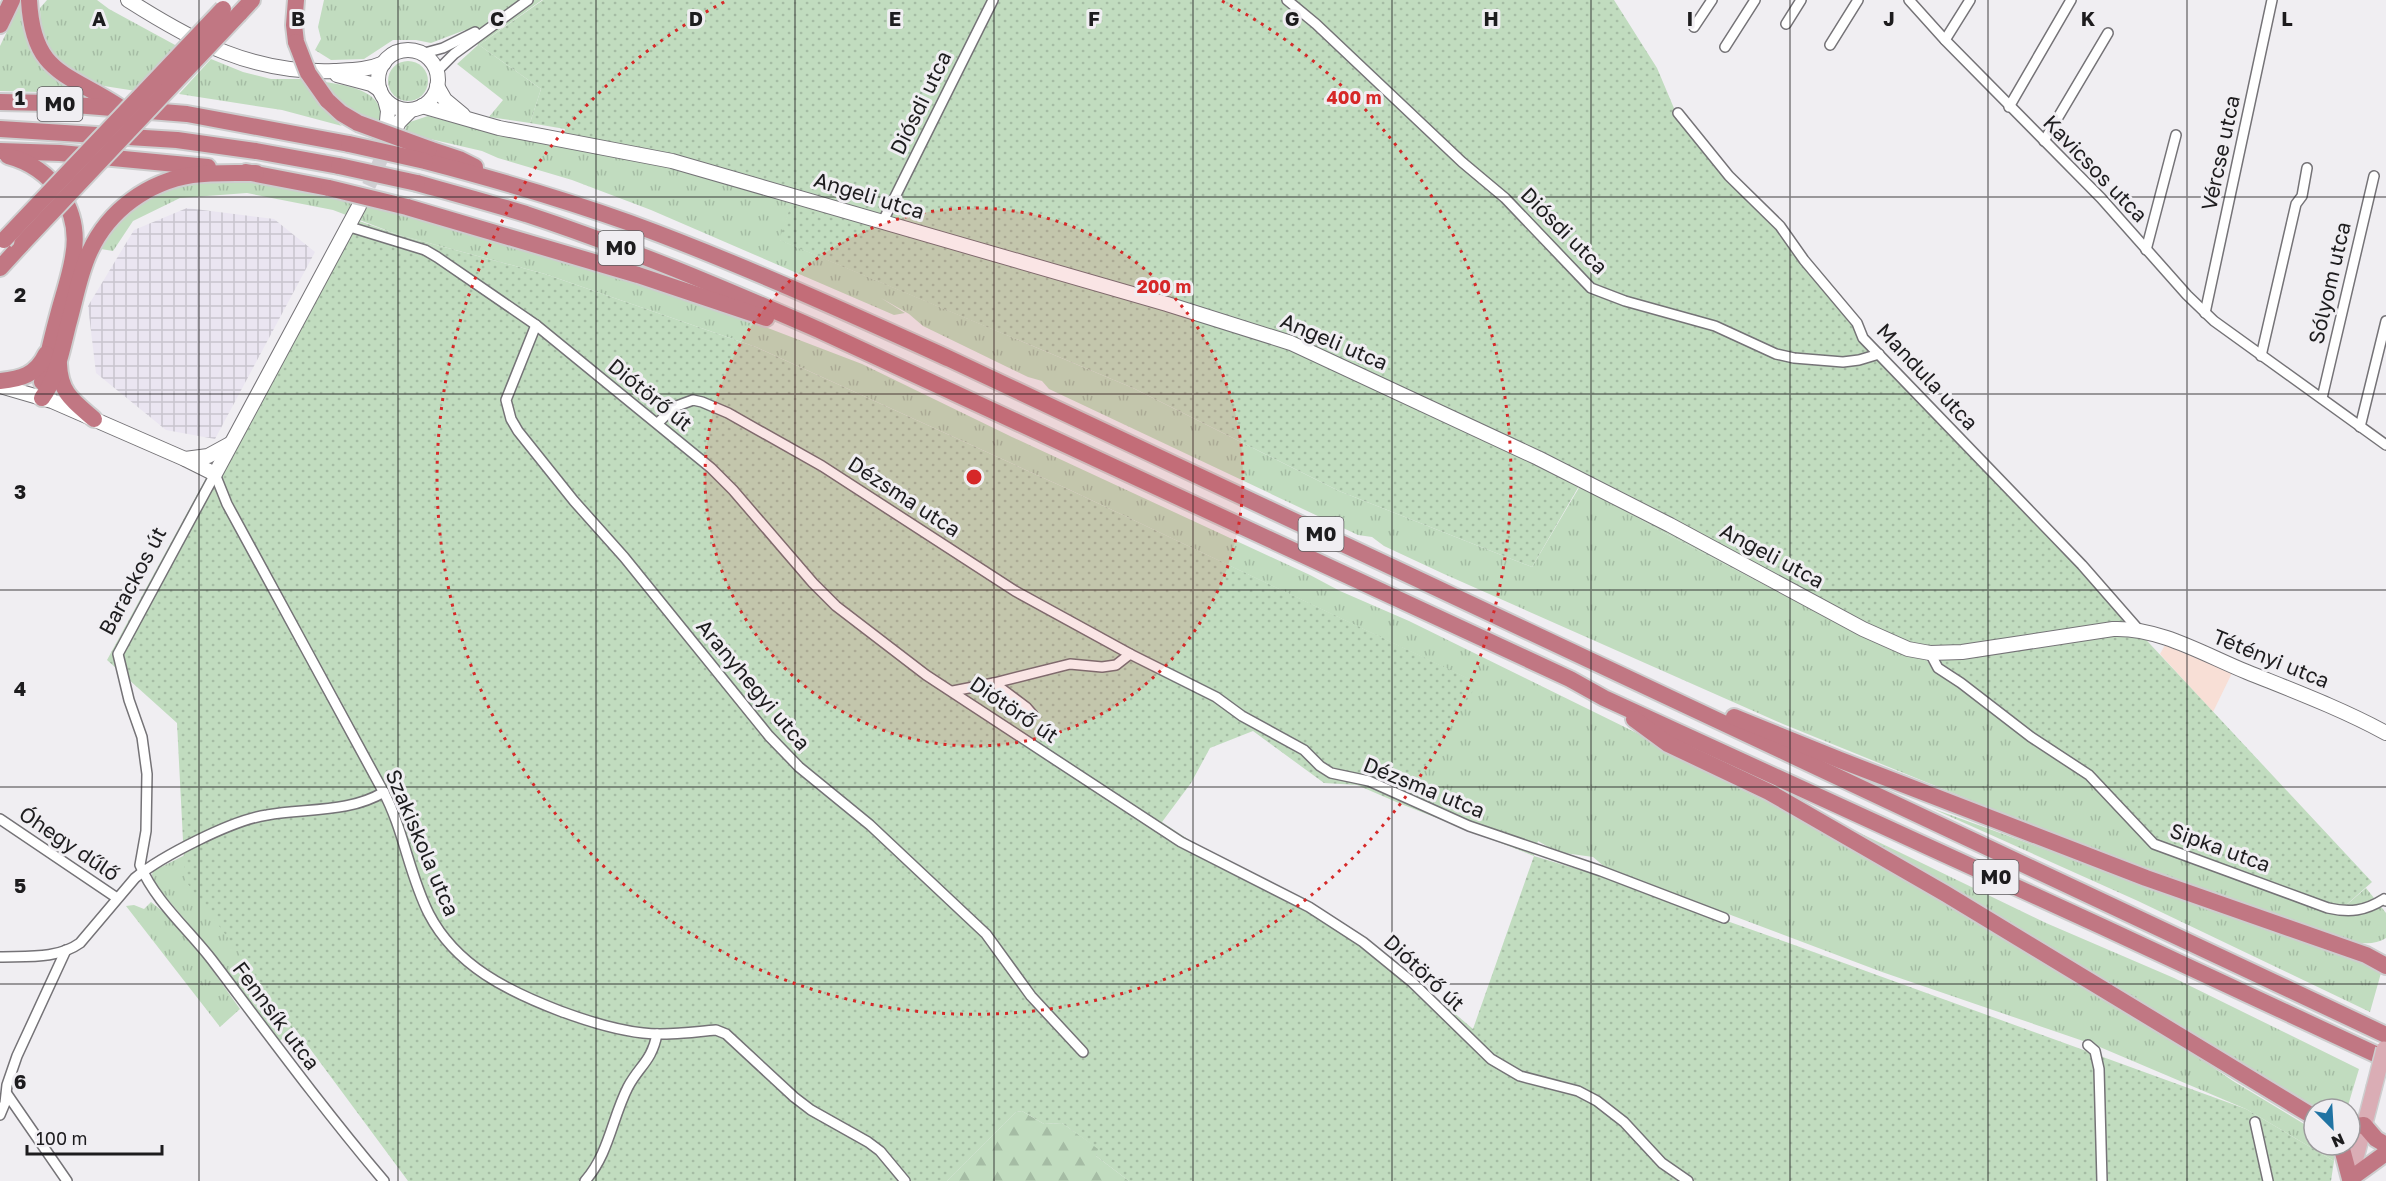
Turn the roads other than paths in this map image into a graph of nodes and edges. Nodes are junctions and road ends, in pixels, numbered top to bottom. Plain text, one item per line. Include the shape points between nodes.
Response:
1 (12, 0) edge
2 (29, 0) edge
3 (36, 0) edge
4 (128, 0) edge
5 (252, 0) edge
6 (296, 0) edge
7 (528, 0) edge
8 (993, 0) edge
9 (1287, 0) edge
10 (1712, 0) edge
11 (1755, 0) edge
12 (1801, 0) edge
13 (1858, 0) edge
14 (1909, 0) edge
15 (1970, 0) edge
16 (2072, 0) edge
17 (2272, 0) edge
18 (231, 8) edge
19 (511, 11) junction
20 (30, 18) junction
21 (1786, 24) dead end
22 (0, 25) edge
23 (1694, 27) dead end
24 (2108, 33) dead end
25 (1945, 40) junction
26 (1830, 45) dead end
27 (1725, 46) dead end
28 (422, 54) junction
29 (384, 63) junction
30 (324, 71) junction
31 (437, 79) junction
32 (383, 95) junction
33 (0, 102) edge
34 (120, 107) junction
35 (2009, 107) junction
36 (416, 108) junction
37 (1678, 113) dead end
38 (478, 123) junction
39 (0, 129) edge
40 (2176, 135) dead end
41 (2044, 141) junction
42 (0, 153) edge
43 (427, 155) junction
44 (2307, 168) dead end
45 (256, 173) junction
46 (2374, 176) dead end
47 (359, 206) tunnel mouth
48 (882, 223) junction
49 (350, 227) junction
50 (2, 242) edge
51 (2146, 249) junction
52 (0, 268) edge
53 (2205, 313) junction
54 (2386, 321) edge
55 (536, 326) junction
56 (819, 330) junction
57 (54, 354) junction
58 (1879, 354) junction
59 (2261, 356) junction
60 (0, 381) edge
61 (0, 386) edge
62 (42, 398) junction
63 (2322, 398) junction
64 (94, 419) junction
65 (658, 423) junction
66 (2360, 427) junction
67 (231, 442) junction
68 (2386, 445) edge
69 (185, 459) junction
70 (215, 474) junction
71 (2138, 629) junction
72 (1930, 653) junction
73 (1130, 654) junction
74 (994, 683) junction
75 (953, 691) junction
76 (1604, 698) junction
77 (1692, 710) junction
78 (1033, 715) dead end
79 (2386, 733) edge
80 (384, 792) junction
81 (0, 819) edge
82 (143, 871) junction
83 (117, 898) junction
84 (2385, 900) edge
85 (1724, 918) dead end
86 (66, 950) junction
87 (2386, 951) edge
88 (2366, 955) junction
89 (0, 957) edge
90 (2386, 966) edge
91 (657, 1034) junction
92 (2386, 1035) edge
93 (2386, 1041) edge
94 (2088, 1045) dead end
95 (1083, 1052) dead end
96 (2386, 1059) edge
97 (5, 1088) edge
98 (2302, 1110) edge
99 (0, 1115) edge
100 (2362, 1115) edge
101 (2255, 1122) dead end
102 (2362, 1129) edge
103 (2386, 1146) edge
104 (2386, 1153) edge
105 (2344, 1157) edge
106 (2353, 1157) edge
107 (2350, 1180) edge
108 (67, 1181) edge
109 (384, 1181) edge
110 (585, 1181) edge
111 (904, 1181) edge
112 (1688, 1181) edge
113 (2102, 1181) edge
114 (2268, 1181) edge

1 - 22 highway
2 - 20 highway
3 - 20 highway
4 - 30 street via 191,38 234,57
5 - 18 highway
6 - 43 highway, bridge via 296,42 308,73 327,100 358,123
7 - 19 street
8 - 48 street, Diósdi utca
9 - 58 street, Diósdi utca via 1505,198 1591,288 1715,326 1776,354 1843,362
10 - 23 street
11 - 27 street
12 - 21 street
13 - 26 street
14 - 25 street, Kavicsos utca
15 - 25 street
16 - 35 street
17 - 53 street, Vércse utca
18 - 50 highway, bridge
18 - 52 highway, bridge
19 - 28 street via 462,39
19 - 31 street via 454,54
20 - 34 highway via 37,44 52,66
24 - 41 street
25 - 35 street, Kavicsos utca
28 - 29 street via 401,51
28 - 31 street via 431,62
29 - 30 street via 373,68
29 - 32 street via 379,74
30 - 32 street via 371,84
31 - 36 street via 428,102
31 - 38 street, Angeli utca via 455,110
32 - 36 street via 395,107
32 - 36 street via 389,133
33 - 34 highway, M0
34 - 43 highway, M0, bridge via 230,120
35 - 41 street, Kavicsos utca
36 - 38 street, Angeli utca
37 - 58 street, Mandula utca via 1729,176 1767,211
38 - 48 street, Angeli utca via 672,161
39 - 56 highway, M0, bridge via 177,140 256,151 417,183 525,214 621,248
40 - 51 street
41 - 51 street, Kavicsos utca
42 - 45 highway via 143,159
42 - 57 highway via 45,173 62,194 74,222 74,256
43 - 77 highway, M0 via 628,222 778,281
44 - 59 street
45 - 56 highway, bridge via 407,207 638,275 793,327
45 - 57 highway via 207,173 173,179 120,209 88,257
46 - 63 street, Sólyom utca
47 - 49 street, Barackos út
48 - 72 street, Angeli utca via 1291,343 1538,458 1892,643
49 - 55 street, Diótörő út via 425,250
49 - 67 street, Barackos út
51 - 53 street, Kavicsos utca
53 - 59 street, Kavicsos utca
54 - 66 street
55 - 65 street, Diótörő út
55 - 95 street, Aranyhegyi utca via 506,400 518,431 769,736 986,934 1031,996
56 - 76 highway, M0
57 - 60 highway via 28,375
57 - 62 highway via 48,389
57 - 64 highway via 63,388
58 - 71 street, Mandula utca via 2082,565
59 - 63 street, Kavicsos utca
61 - 62 street
62 - 64 street
63 - 66 street, Kavicsos utca
64 - 69 street
65 - 73 street, Dézsma utca via 674,407 693,400 728,413 822,466 1015,591
65 - 75 street, Diótörő út via 733,490 836,606
66 - 68 street, Kavicsos utca
67 - 69 street via 208,456
67 - 70 street, Barackos út
69 - 70 street
70 - 80 street, Szakiskola utca via 227,504
70 - 82 street, Barackos út via 118,654 146,762 147,822 140,864
71 - 72 street, Angeli utca
71 - 79 street, Tétényi utca via 2341,710
72 - 84 street, Sipka utca via 1938,668 2089,775 2154,844 2337,910 2361,910
73 - 74 street via 1116,665 1070,664
73 - 85 street, Dézsma utca via 1216,697 1304,750 1330,772 1369,781 1469,826
74 - 75 street
74 - 78 street
75 - 112 street, Diótörő út via 1181,842 1309,907 1364,942 1412,982 1491,1059 1520,1076 1578,1091 1597,1101 1624,1122 1662,1163
76 - 96 highway, M0
76 - 98 highway via 1668,744 1769,792
77 - 88 highway via 1723,712 2146,878
77 - 92 highway, M0
80 - 82 street via 358,804 246,820
80 - 91 street, Szakiskola utca via 427,911 468,963 524,997 618,1030
81 - 83 street, Óhegy dűlő
82 - 83 street
82 - 109 street, Fennsík utca via 315,1099
83 - 86 street via 80,943
86 - 89 street via 51,955
86 - 97 street
87 - 88 highway
88 - 90 highway
91 - 110 street via 651,1056 628,1088 600,1161
91 - 111 street, Szakiskola utca via 716,1030 726,1034 811,1110 880,1151
93 - 100 main road, bridge via 2374,1088
94 - 113 street via 2095,1051 2099,1070
97 - 99 street
97 - 108 street
101 - 114 street
102 - 103 highway
104 - 107 highway
105 - 107 highway
106 - 107 main road

